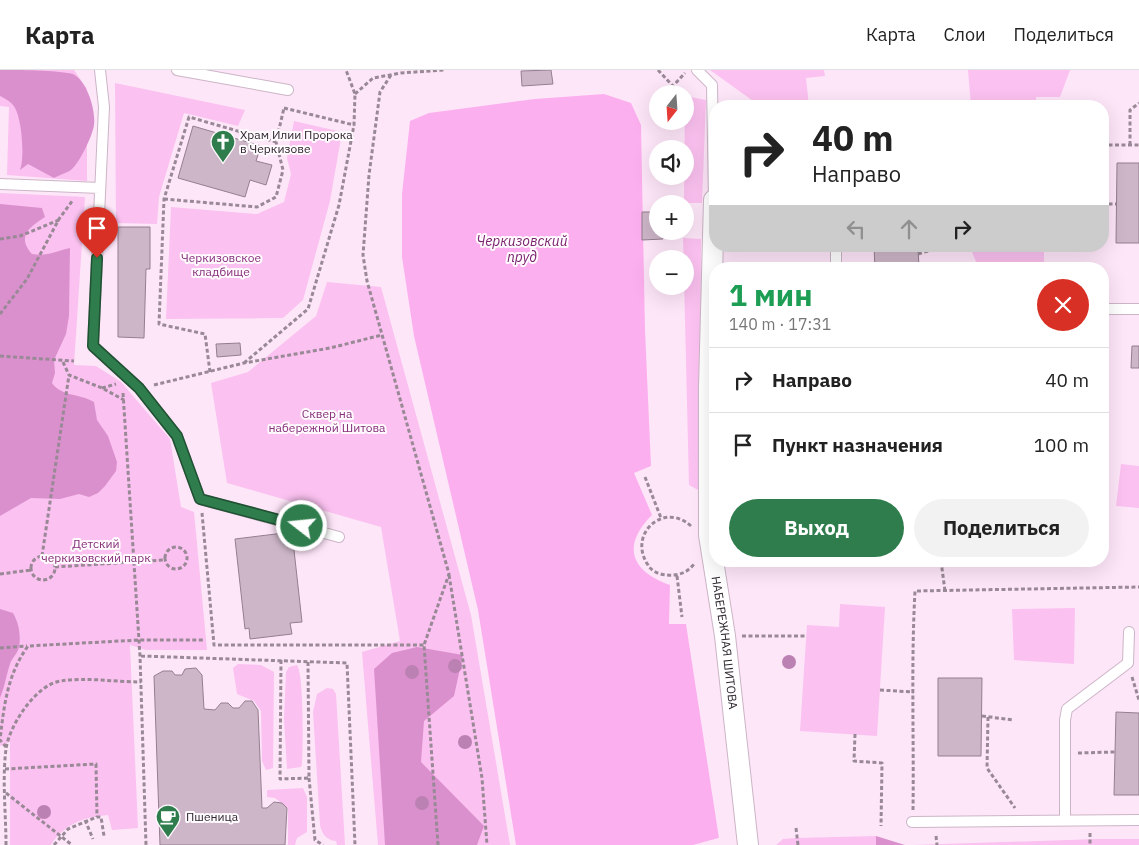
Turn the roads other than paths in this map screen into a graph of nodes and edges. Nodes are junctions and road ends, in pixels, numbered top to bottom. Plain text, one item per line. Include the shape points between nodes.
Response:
1 (100, 70) edge
2 (177, 70) edge
3 (697, 70) edge
4 (288, 90) dead end
5 (712, 100) edge
6 (0, 184) edge
7 (100, 188) junction
8 (1109, 309) edge
9 (1139, 309) edge
10 (709, 388) edge
11 (339, 537) dead end
12 (1129, 632) dead end
13 (1065, 820) junction
14 (1139, 820) edge
15 (912, 822) road end
16 (748, 845) edge

1 - 7 lane via 104,107
2 - 4 lane
3 - 5 lane via 712,85
6 - 7 lane
7 - 11 lane via 93,346 139,388 177,436 200,499
8 - 9 lane
10 - 16 street, НАБЕРЕЖНАЯ ШИТОВА via 705,555 725,636
12 - 13 lane via 1128,663 1068,709 1065,720
13 - 14 lane
13 - 15 lane

